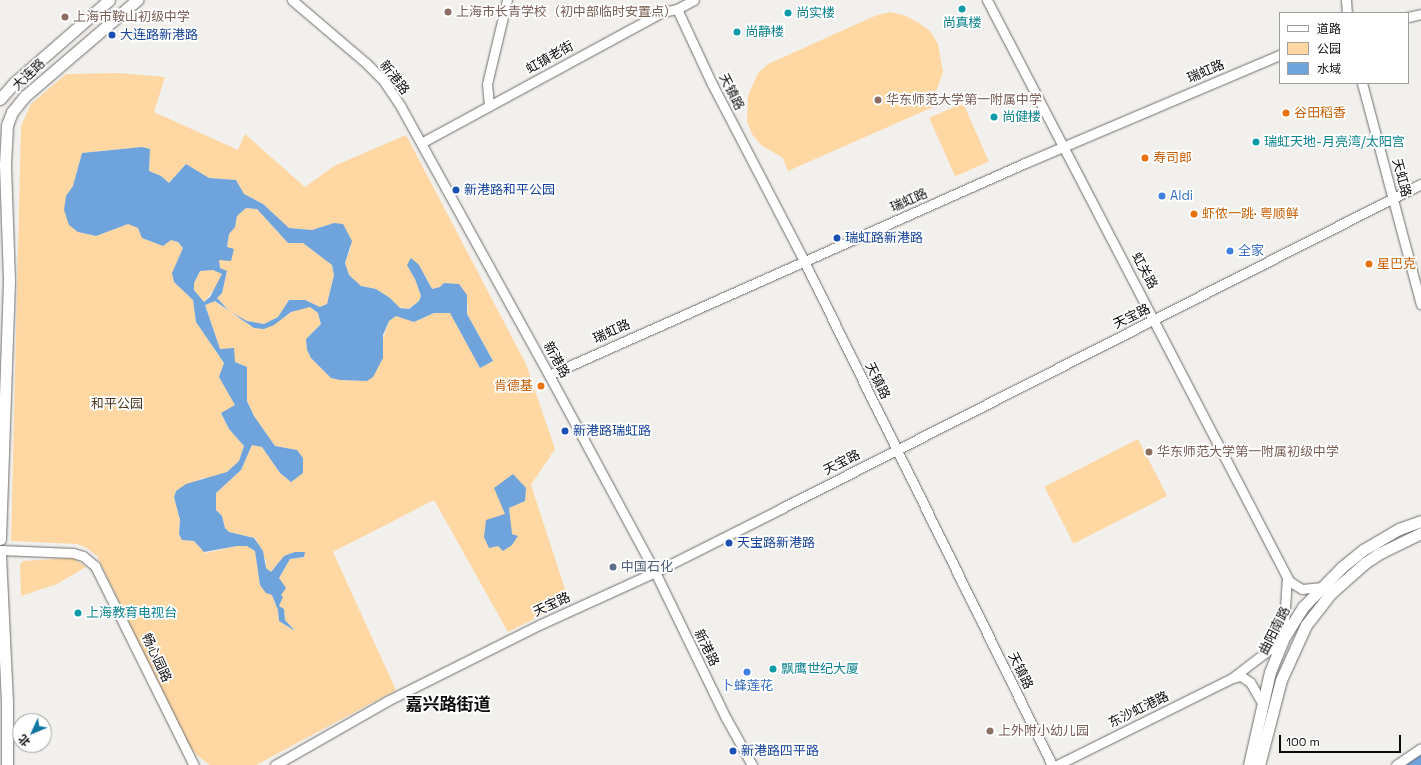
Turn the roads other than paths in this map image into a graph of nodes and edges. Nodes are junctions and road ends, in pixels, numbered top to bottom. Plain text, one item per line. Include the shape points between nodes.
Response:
1 (109, 0) edge
2 (137, 0) edge
3 (292, 0) edge
4 (507, 0) edge
5 (694, 0) edge
6 (987, 0) edge
7 (1346, 0) edge
8 (678, 9) junction
9 (1347, 12) edge
10 (1421, 14) edge
11 (1409, 17) edge
12 (1279, 55) edge
13 (1362, 84) edge
14 (1, 96) edge
15 (25, 96) junction
16 (489, 106) junction
17 (421, 143) junction
18 (1064, 146) junction
19 (1421, 184) edge
20 (1393, 198) junction
21 (804, 261) junction
22 (1421, 304) edge
23 (1155, 320) junction
24 (550, 375) junction
25 (897, 450) junction
26 (1421, 521) edge
27 (1421, 533) edge
28 (0, 539) edge
29 (0, 550) edge
30 (0, 554) edge
31 (655, 572) junction
32 (1287, 576) junction
33 (1320, 587) junction
34 (1283, 639) junction
35 (1232, 678) junction
36 (1262, 703) junction
37 (1421, 748) edge
38 (7, 765) edge
39 (194, 765) edge
40 (276, 765) edge
41 (752, 765) edge
42 (1052, 765) edge
43 (1057, 765) edge
44 (1249, 765) edge
45 (1259, 765) edge
46 (1396, 765) edge

1 - 14 main road, 大连路
2 - 15 main road, 大连路
3 - 17 street, 新港路 via 383,80
4 - 16 street via 487,84
5 - 8 street, 虹镇老街
6 - 18 street, 虹关路
7 - 9 street
8 - 16 street, 虹镇老街 via 662,12
8 - 21 street, 天镇路 via 711,82
10 - 11 street
12 - 18 street, 瑞虹路
13 - 20 street, 天虹路
14 - 15 main road
15 - 28 main road, 大连路 via 12,112 5,137 9,280
16 - 17 street, 虹镇老街
17 - 24 street, 新港路
18 - 21 street, 瑞虹路
18 - 23 street, 虹关路
19 - 20 street, 天宝路
20 - 22 street, 天虹路
20 - 23 street, 天宝路
21 - 24 street, 瑞虹路
21 - 25 street, 天镇路
23 - 25 street, 天宝路
23 - 32 street, 虹关路
24 - 31 street, 新港路
25 - 31 street, 天宝路
25 - 42 street, 天镇路
26 - 33 main road, 曲阳南路 via 1378,540
27 - 45 main road, 曲阳南路 via 1365,563 1331,593 1306,625 1281,680
29 - 39 street, 畅心园路 via 73,553 83,556 95,566
30 - 38 main road via 7,702
31 - 40 street, 天宝路 via 541,624 387,701
31 - 41 street, 新港路 via 726,718
32 - 33 street, 虹关路 via 1297,587 1311,590
32 - 34 street
33 - 34 main road, 曲阳南路 via 1303,607
34 - 35 street, 东沙虹港路
34 - 36 main road, 曲阳南路 via 1270,672
35 - 36 street via 1241,676 1250,682
35 - 43 street, 东沙虹港路
36 - 44 main road, 曲阳南路
37 - 46 street

